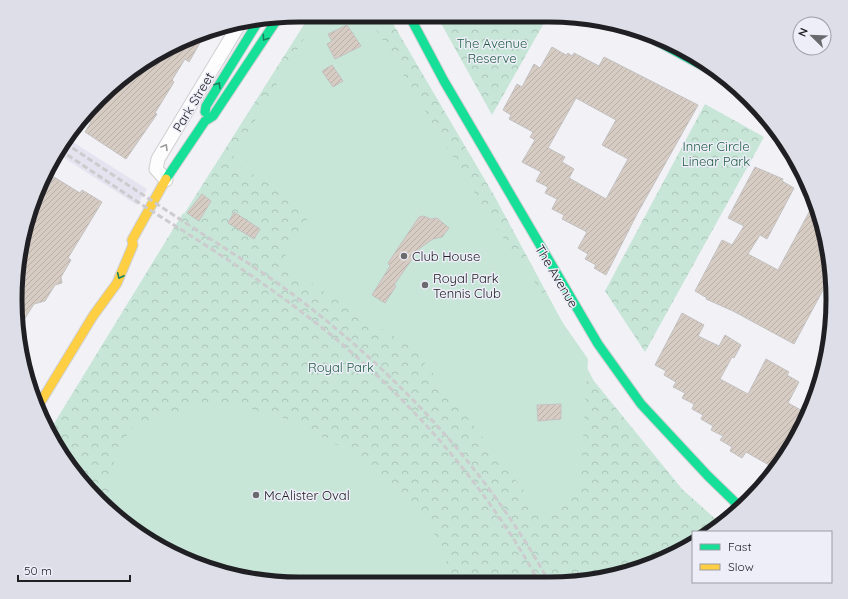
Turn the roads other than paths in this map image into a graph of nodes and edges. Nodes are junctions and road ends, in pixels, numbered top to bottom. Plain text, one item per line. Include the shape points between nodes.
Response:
1 (413, 22) edge
2 (274, 23) edge
3 (256, 25) edge
4 (236, 29) edge
5 (205, 121) junction
6 (166, 180) junction
7 (132, 240) junction
8 (121, 248) dead end
9 (107, 280) dead end
10 (93, 316) junction
11 (41, 401) edge
12 (736, 503) edge

1 - 12 main road, The Avenue via 444,81 598,344 638,399
2 -> 5 main road, Park Street via 213,116
5 -> 3 main road, Park Street via 206,106
6 -> 4 street, Park Street via 156,169 158,159
5 - 6 main road, Park Street
6 - 7 main road, Park Street
7 - 8 main road, Park Street via 124,243
7 -> 10 main road, Park Street via 133,245 120,276
9 - 10 main road, Park Street
10 - 11 main road, Park Street

